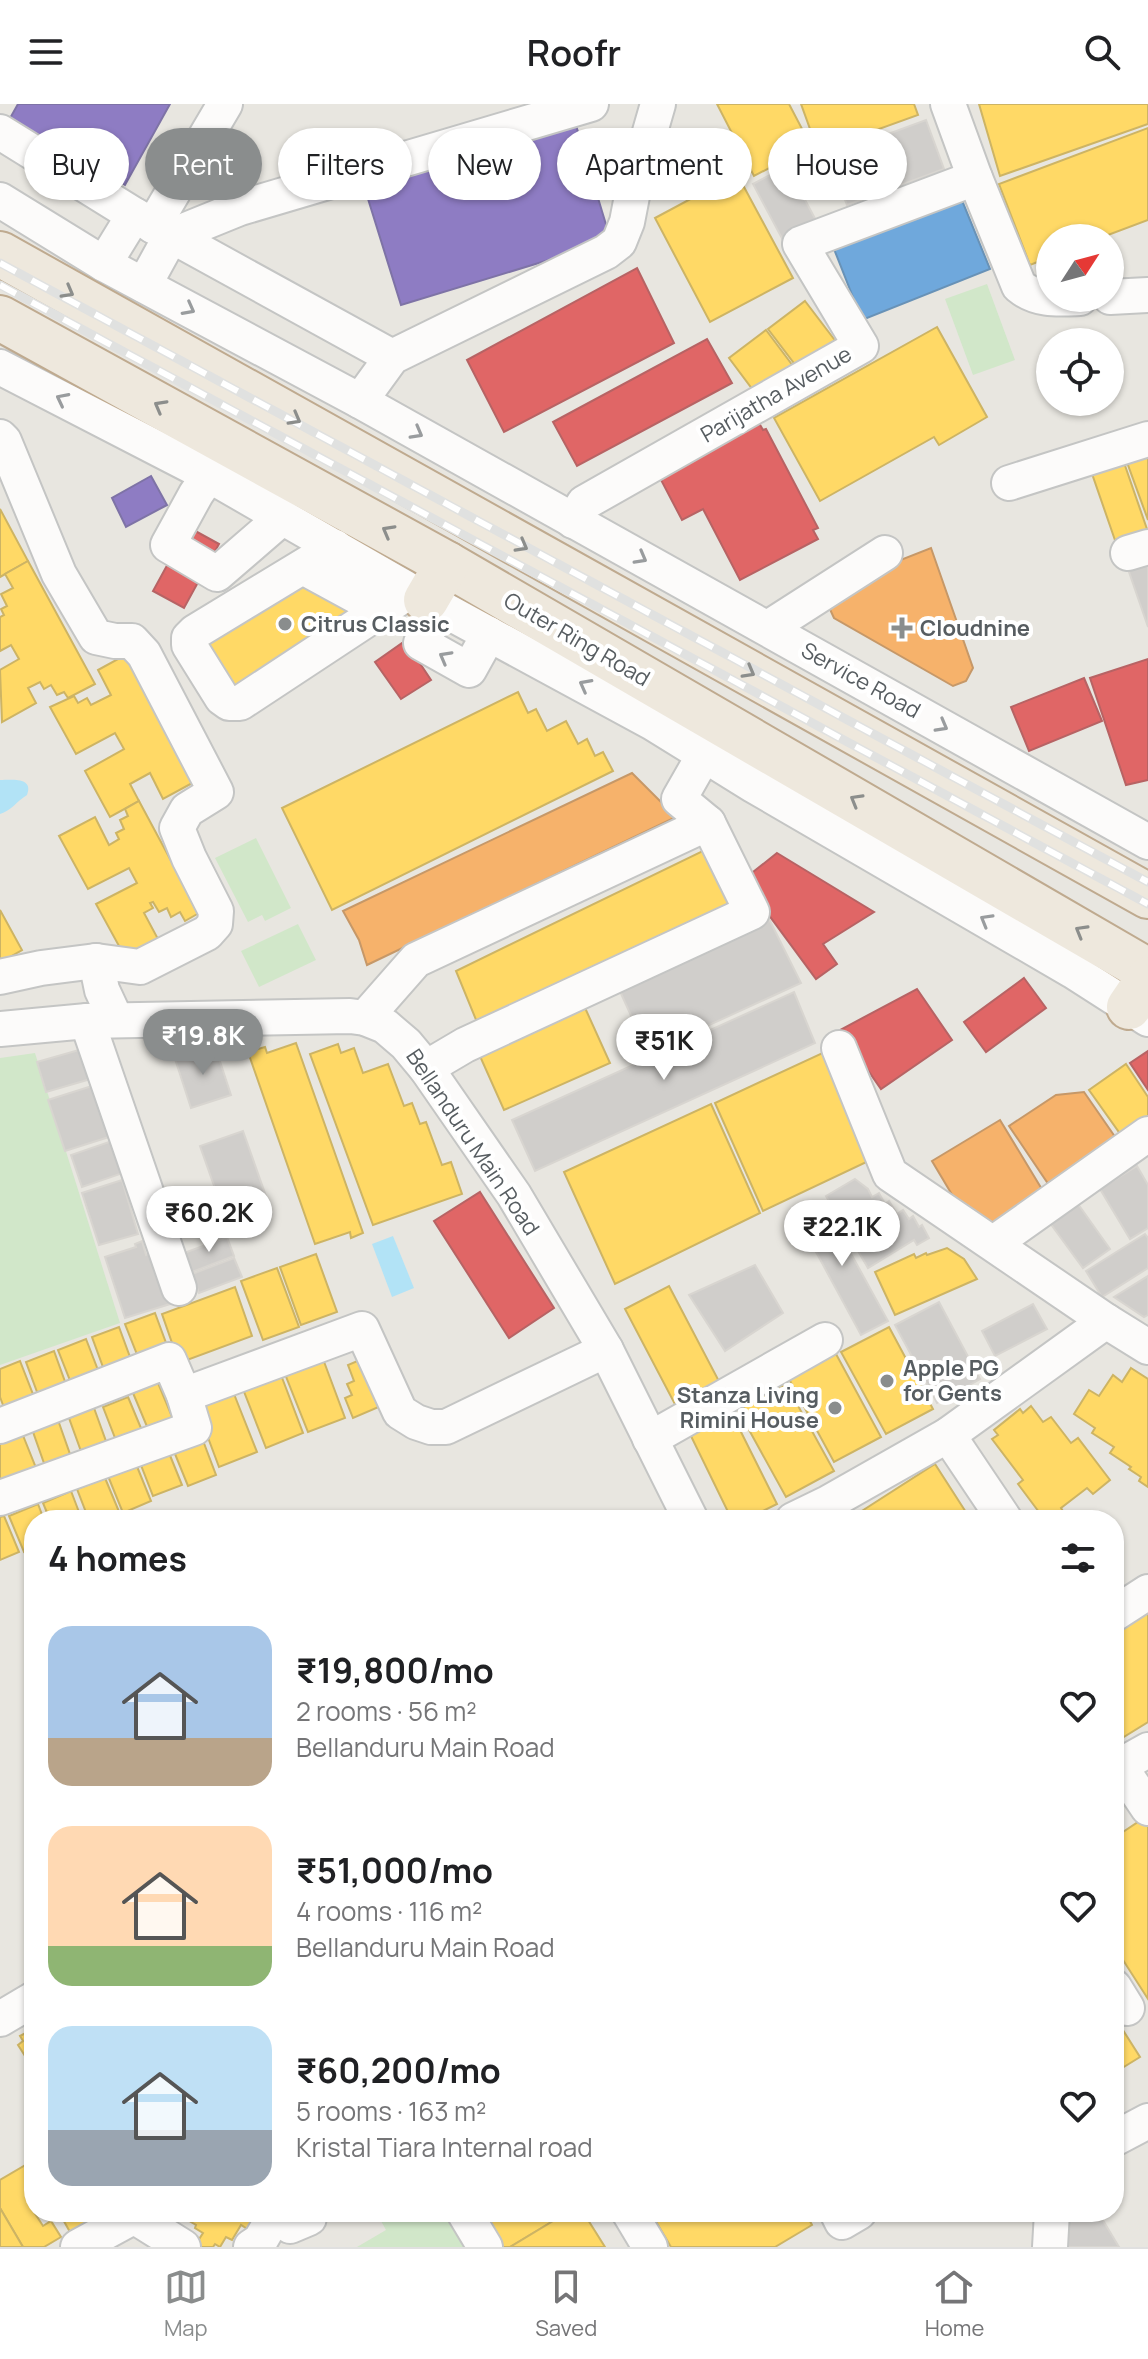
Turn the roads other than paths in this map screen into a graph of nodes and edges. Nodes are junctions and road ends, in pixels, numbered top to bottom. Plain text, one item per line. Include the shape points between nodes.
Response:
1 (225, 104) edge
2 (591, 104) edge
3 (658, 104) edge
4 (948, 104) edge
5 (0, 132) edge
6 (975, 178) junction
7 (0, 200) edge
8 (152, 226) junction
9 (0, 254) edge
10 (104, 264) junction
11 (144, 285) junction
12 (1148, 295) edge
13 (1124, 296) edge
14 (1036, 297) edge
15 (0, 318) edge
16 (392, 357) junction
17 (0, 367) edge
18 (360, 401) junction
19 (0, 437) edge
20 (1148, 439) edge
21 (209, 475) junction
22 (1009, 483) dead end
23 (283, 517) junction
24 (573, 521) junction
25 (335, 547) junction
26 (885, 553) dead end
27 (303, 567) junction
28 (431, 590) junction
29 (382, 610) junction
30 (768, 628) junction
31 (704, 755) junction
32 (708, 823) junction
33 (1148, 842) edge
34 (1148, 896) edge
35 (96, 961) junction
36 (0, 977) edge
37 (1143, 994) edge
38 (365, 1018) junction
39 (102, 1020) junction
40 (0, 1029) edge
41 (839, 1048) dead end
42 (426, 1068) junction
43 (1148, 1134) edge
44 (994, 1243) junction
45 (179, 1288) dead end
46 (1106, 1321) junction
47 (825, 1340) dead end
48 (1146, 1343) edge
49 (606, 1350) junction
50 (184, 1395) junction
51 (0, 1426) edge
52 (948, 1435) junction
53 (650, 1439) junction
54 (0, 1498) edge
55 (686, 1510) edge
56 (814, 1510) edge
57 (998, 1510) edge
58 (1148, 1592) edge
59 (1124, 1608) edge
60 (1127, 1761) edge
61 (1148, 1808) edge
62 (24, 2005) edge
63 (0, 2019) edge
64 (1148, 2121) edge
65 (1124, 2134) edge
66 (124, 2222) edge
67 (143, 2222) edge
68 (285, 2222) edge
69 (470, 2222) edge
70 (635, 2222) edge
71 (1051, 2222) edge
72 (78, 2247) edge
73 (183, 2247) edge
74 (251, 2247) edge
75 (485, 2247) edge
76 (650, 2247) edge
77 (1049, 2247) edge

1 - 8 street
2 - 8 street via 240,208
3 - 16 street via 619,242
4 - 6 street
5 - 8 street
6 - 14 street via 1019,286
6 - 24 street, Parijatha Avenue via 800,244 861,346 584,503
7 - 10 street, Service Road
8 - 10 street
8 - 11 street
8 - 16 street
9 -> 34 highway
10 - 11 street, Service Road
11 -> 18 street, Service Road
12 - 13 street
28 -> 15 highway, Outer Ring Road
16 - 18 street
21 -> 17 street
18 -> 24 street, Service Road
19 - 35 street via 59,574 96,637 132,641 144,654 216,792 187,810 177,828 216,911 215,924 140,967
20 - 22 street
21 - 23 street
21 - 23 street via 168,545 217,574
23 - 25 street
24 -> 30 street, Service Road
25 - 27 street
25 - 28 street
26 - 30 street
27 - 29 street
27 - 29 street via 189,638 229,703 240,703
28 - 29 street
31 -> 28 street via 489,634
37 -> 28 highway, Outer Ring Road
30 -> 33 street, Service Road
31 - 32 street via 679,799
37 -> 31 street via 1073,971
32 - 38 street via 416,960
32 - 42 street via 752,912
35 - 36 street
35 - 39 street
38 - 39 street, Bellanduru Main Road
38 - 42 street, Bellanduru Main Road via 385,1026
39 - 40 street, Bellanduru Main Road
39 - 45 street
41 - 44 street via 890,1174
42 - 49 street, Bellanduru Main Road via 514,1195
43 - 44 street
44 - 46 street
46 - 48 street
46 - 52 street
47 - 53 street
49 - 50 street via 446,1427 431,1427 400,1412 362,1329
49 - 53 street, Bellanduru Main Road
50 - 51 street via 169,1360
50 - 54 street via 194,1428
52 - 56 street
52 - 57 street
53 - 55 street, Bellanduru Main Road
58 - 59 street
60 - 61 street
62 - 63 street
64 - 65 street
66 - 72 street
67 - 73 street
68 - 74 street
69 - 75 street
70 - 76 street
71 - 77 street

